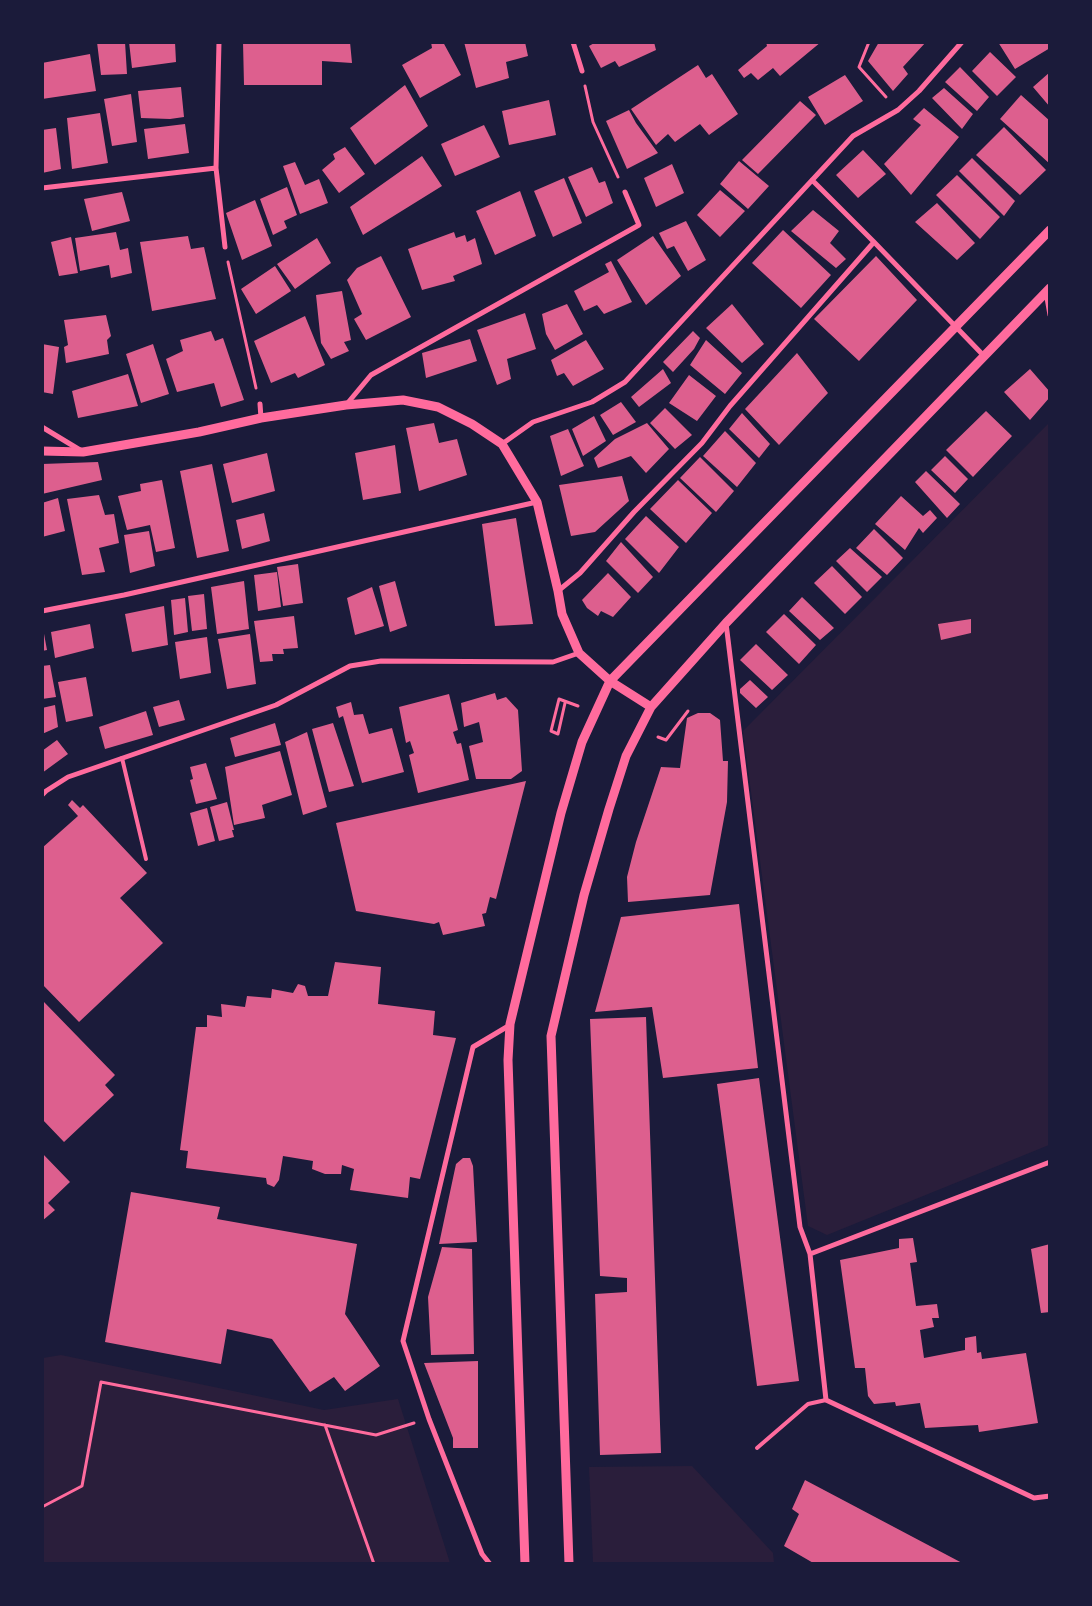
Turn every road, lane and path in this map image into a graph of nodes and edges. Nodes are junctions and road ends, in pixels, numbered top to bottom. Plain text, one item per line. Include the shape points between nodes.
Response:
1 (219, 42) edge
2 (573, 42) edge
3 (869, 42) edge
4 (962, 42) edge
5 (582, 71) joint
6 (898, 110) junction
7 (216, 168) junction
8 (812, 180) junction
9 (42, 188) edge
10 (625, 192) joint
11 (1050, 230) edge
12 (874, 242) junction
13 (225, 247) joint
14 (1048, 290) edge
15 (1050, 315) edge
16 (956, 326) junction
17 (984, 356) junction
18 (260, 404) joint
19 (346, 405) junction
20 (261, 418) junction
21 (42, 426) edge
22 (502, 444) junction
23 (42, 451) edge
24 (83, 452) junction
25 (537, 502) junction
26 (558, 591) junction
27 (42, 611) edge
28 (726, 623) junction
29 (578, 653) junction
30 (610, 681) junction
31 (559, 700) dead end
32 (565, 703) dead end
33 (651, 707) junction
34 (688, 711) dead end
35 (666, 740) dead end
36 (122, 758) junction
37 (42, 795) edge
38 (146, 859) dead end
39 (510, 1024) junction
40 (1050, 1162) edge
41 (810, 1254) junction
42 (826, 1400) junction
43 (429, 1419) junction
44 (325, 1425) junction
45 (757, 1448) dead end
46 (1050, 1496) edge
47 (42, 1507) edge
48 (374, 1564) edge
49 (490, 1564) edge
50 (525, 1564) edge
51 (569, 1564) edge

1 - 7 street
2 - 5 street
3 - 6 path via 859,67
4 - 6 street
5 - 10 path via 593,122
6 - 8 street via 853,136
7 - 9 street
7 - 13 street
8 - 12 street
8 - 22 street via 625,382 592,402 533,422
10 - 19 street via 639,224 371,375
11 - 16 street
12 - 16 street
12 - 26 street via 730,406 702,443 580,573
13 - 18 path
14 - 15 street
14 - 17 street
16 - 17 street
16 - 30 street
17 - 28 street
18 - 20 street
19 - 20 street
19 - 22 street via 403,400 438,407
20 - 24 street
21 - 24 street
22 - 25 street
23 - 24 street
25 - 26 street
25 - 27 street
26 - 29 street via 562,614
28 - 33 street
28 - 41 street via 800,1227
29 - 30 street
29 - 36 street via 553,662 381,661 350,666 276,705
30 - 33 street
30 - 39 street via 582,742 561,813
31 - 32 path via 552,730 558,734
33 - 51 street via 626,756 609,809 584,895 551,1036
34 - 35 path
36 - 37 street via 68,777
36 - 38 lane
39 - 43 street via 473,1047 402,1341
39 - 50 street via 508,1070
40 - 41 street
41 - 42 street
42 - 45 lane via 808,1404
42 - 46 street via 1034,1498
43 - 44 path via 376,1435
43 - 49 street via 482,1554
44 - 47 path via 101,1382 82,1486
44 - 48 path

